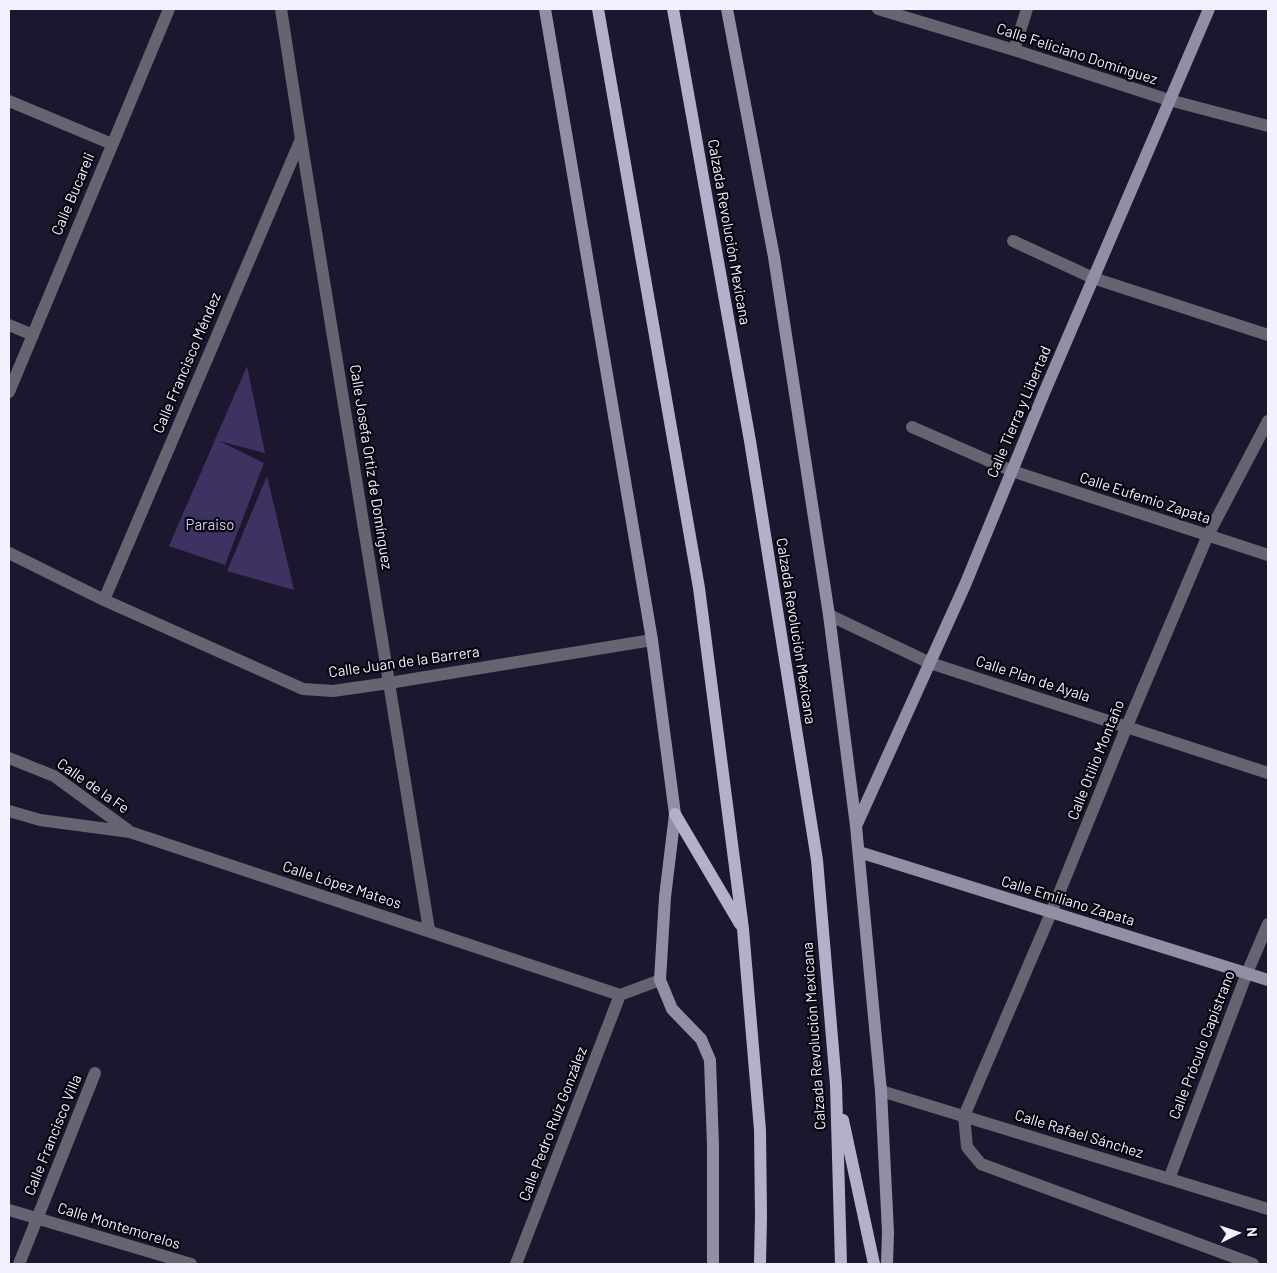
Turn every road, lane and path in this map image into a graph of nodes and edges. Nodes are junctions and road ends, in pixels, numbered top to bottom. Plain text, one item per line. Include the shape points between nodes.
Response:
1 (169, 9) edge
2 (281, 9) edge
3 (545, 9) edge
4 (598, 9) edge
5 (673, 9) edge
6 (727, 9) edge
7 (878, 9) edge
8 (1028, 9) edge
9 (1208, 9) edge
10 (1014, 50) junction
11 (1169, 100) junction
12 (9, 101) edge
13 (1268, 126) edge
14 (301, 139) junction
15 (112, 144) junction
16 (1013, 241) dead end
17 (1093, 278) junction
18 (9, 324) edge
19 (33, 334) junction
20 (1268, 335) edge
21 (9, 392) edge
22 (1268, 421) edge
23 (912, 427) dead end
24 (1012, 471) junction
25 (1208, 535) junction
26 (9, 553) edge
27 (1268, 555) edge
28 (104, 600) junction
29 (828, 615) junction
30 (652, 640) junction
31 (930, 662) junction
32 (389, 683) junction
33 (1127, 726) junction
34 (9, 758) edge
35 (1268, 773) edge
36 (9, 811) edge
37 (675, 814) junction
38 (856, 826) junction
39 (130, 832) junction
40 (859, 852) junction
41 (1052, 913) junction
42 (1268, 924) edge
43 (743, 929) junction
44 (429, 930) junction
45 (1247, 973) junction
46 (660, 980) junction
47 (1268, 980) edge
48 (620, 995) junction
49 (95, 1073) dead end
50 (836, 1085) junction
51 (881, 1091) junction
52 (964, 1116) junction
53 (1169, 1179) junction
54 (1268, 1209) edge
55 (9, 1210) edge
56 (37, 1218) junction
57 (19, 1264) edge
58 (192, 1264) edge
59 (516, 1264) edge
60 (713, 1264) edge
61 (760, 1264) edge
62 (841, 1264) edge
63 (874, 1264) edge
64 (888, 1264) edge
65 (1253, 1264) edge

1 - 15 street, Calle Bucareli
2 - 14 street, Calle Josefa Ortiz de Domínguez
3 - 30 street
4 - 43 main road via 700,588
5 - 50 main road, Calzada Revolución Mexicana via 750,441 817,860
6 - 29 street via 774,257
7 - 10 street, Calle Feliciano Domínguez
8 - 10 street
9 - 11 street, Calle Tierra y Libertad
10 - 11 street, Calle Feliciano Domínguez
11 - 13 street, Calle Feliciano Domínguez
11 - 17 street, Calle Tierra y Libertad
12 - 15 street
14 - 28 street, Calle Francisco Méndez
14 - 32 street, Calle Josefa Ortiz de Domínguez
15 - 19 street, Calle Bucareli
16 - 17 street
17 - 20 street
17 - 24 street, Calle Tierra y Libertad
18 - 19 street
19 - 21 street, Calle Bucareli
22 - 25 street, Calle Otilio Montaño
23 - 24 street, Calle Eufemio Zapata
24 - 25 street, Calle Eufemio Zapata
24 - 31 street, Calle Tierra y Libertad
25 - 27 street, Calle Eufemio Zapata
25 - 33 street, Calle Otilio Montaño
26 - 28 street, Calle Juan de la Barrera
28 - 32 street, Calle Juan de la Barrera via 303,688 333,691
29 - 31 street, Calle Plan de Ayala
29 - 38 street
30 - 32 street, Calle Juan de la Barrera
30 - 37 street
31 - 33 street, Calle Plan de Ayala
31 - 38 street, Calle Tierra y Libertad
32 - 44 street, Calle Josefa Ortiz de Domínguez
33 - 35 street, Calle Plan de Ayala
33 - 41 street, Calle Otilio Montaño
34 - 39 street, Calle de la Fe via 54,776
36 - 39 street, Calle López Mateos via 40,820
37 - 43 main road
37 - 46 street
38 - 40 street
39 - 44 street, Calle López Mateos
40 - 41 street, Calle Emiliano Zapata
40 - 51 street
41 - 45 street, Calle Emiliano Zapata
41 - 52 street, Calle Otilio Montaño
42 - 45 street, Calle Próculo Capistrano
43 - 61 main road via 760,1130
44 - 48 street, Calle López Mateos
45 - 47 street, Calle Emiliano Zapata
45 - 53 street, Calle Próculo Capistrano
46 - 48 street
46 - 60 street via 672,1009 701,1039 710,1060
48 - 59 street, Calle Pedro Ruíz González
49 - 56 street, Calle Francisco Villa
50 - 62 main road, Calzada Revolución Mexicana
50 - 63 main road
51 - 52 street, Calle Rafael Sánchez
51 - 64 street
52 - 53 street, Calle Rafael Sánchez
52 - 65 street via 967,1147 981,1164
53 - 54 street, Calle Rafael Sánchez
55 - 56 street, Calle Montemorelos
56 - 57 street, Calle Francisco Villa
56 - 58 street, Calle Montemorelos

